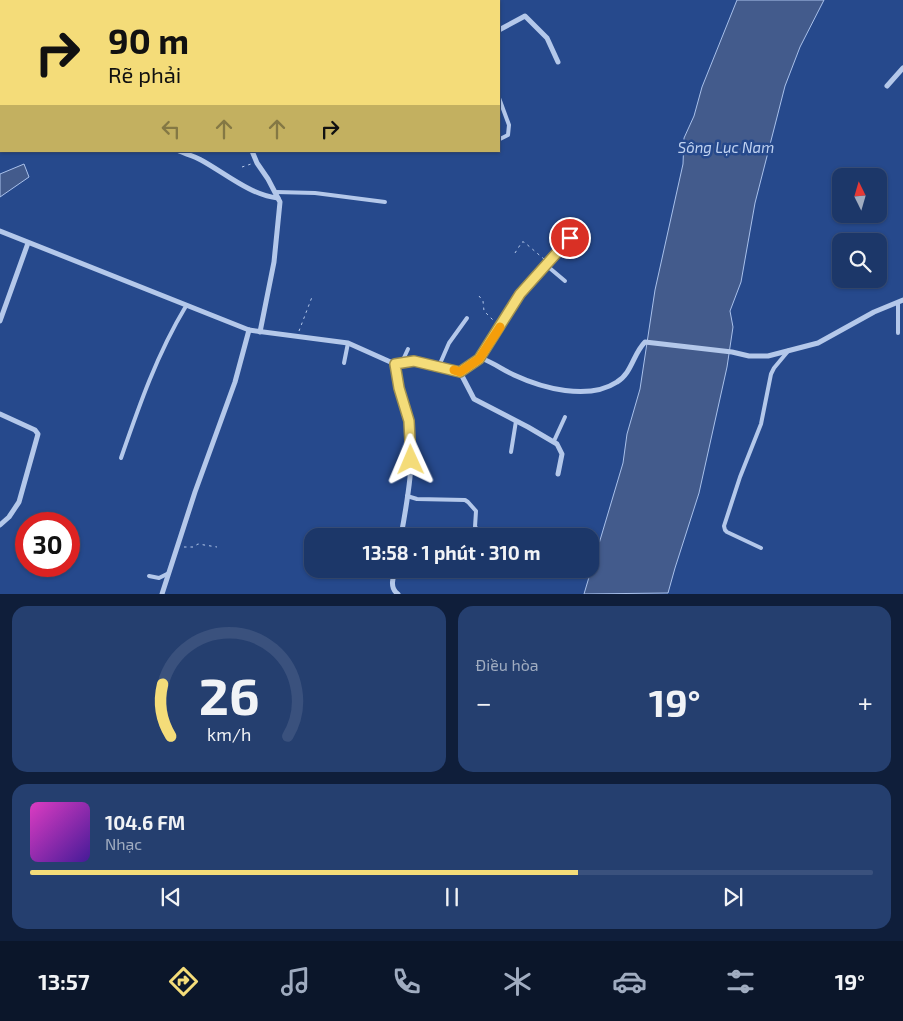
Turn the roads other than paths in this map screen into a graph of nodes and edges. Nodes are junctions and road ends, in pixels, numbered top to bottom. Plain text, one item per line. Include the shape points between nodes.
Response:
1 (500, 29) edge
2 (558, 62) dead end
3 (903, 68) edge
4 (887, 86) dead end
5 (500, 101) edge
6 (500, 139) edge
7 (182, 152) edge
8 (255, 153) edge
9 (276, 192) junction
10 (278, 198) junction
11 (385, 202) dead end
12 (580, 225) dead end
13 (0, 232) edge
14 (28, 244) junction
15 (547, 264) junction
16 (565, 282) dead end
17 (900, 302) edge
18 (186, 306) junction
19 (467, 318) dead end
20 (0, 321) edge
21 (249, 330) junction
22 (260, 332) junction
23 (898, 333) dead end
24 (348, 343) junction
25 (408, 348) dead end
26 (789, 350) junction
27 (479, 359) junction
28 (402, 362) junction
29 (344, 363) dead end
30 (395, 364) junction
31 (439, 366) junction
32 (460, 372) junction
33 (0, 414) edge
34 (565, 417) dead end
35 (516, 420) junction
36 (554, 441) junction
37 (511, 452) dead end
38 (121, 458) dead end
39 (558, 474) dead end
40 (407, 496) junction
41 (0, 525) edge
42 (402, 528) edge
43 (476, 528) edge
44 (761, 548) dead end
45 (168, 573) junction
46 (149, 576) dead end
47 (394, 578) edge
48 (162, 594) edge
49 (398, 594) edge

1 - 2 street via 521,16 527,17 547,38
3 - 4 street
5 - 6 lane via 510,127 508,135
7 - 10 street via 200,159 252,190
8 - 9 street via 257,163
9 - 10 street
9 - 11 lane via 322,193
10 - 22 street via 280,214 274,262
12 - 15 street
13 - 14 street
14 - 18 street
14 - 20 street
15 - 16 lane
15 - 27 street via 520,294
17 - 23 lane
17 - 26 street via 874,312 818,343
18 - 21 street
18 - 38 lane via 172,329 140,402
19 - 31 lane via 449,343
21 - 22 street
21 - 45 street via 235,382
22 - 24 street
24 - 29 lane
24 - 30 street
25 - 28 lane
26 - 27 street via 759,356 645,342 630,369 618,382 586,392 536,384
26 - 44 lane via 771,374 761,424 724,526 727,532
27 - 32 street
28 - 30 street
28 - 31 street
30 - 40 street via 410,428
31 - 32 street
32 - 35 street via 474,399
33 - 41 street via 38,434 19,502
34 - 36 lane
35 - 36 street
35 - 37 lane
36 - 39 street via 562,454
40 - 42 street
40 - 43 lane via 465,500 476,511
45 - 46 lane via 159,578
45 - 48 street
47 - 49 street via 392,586

